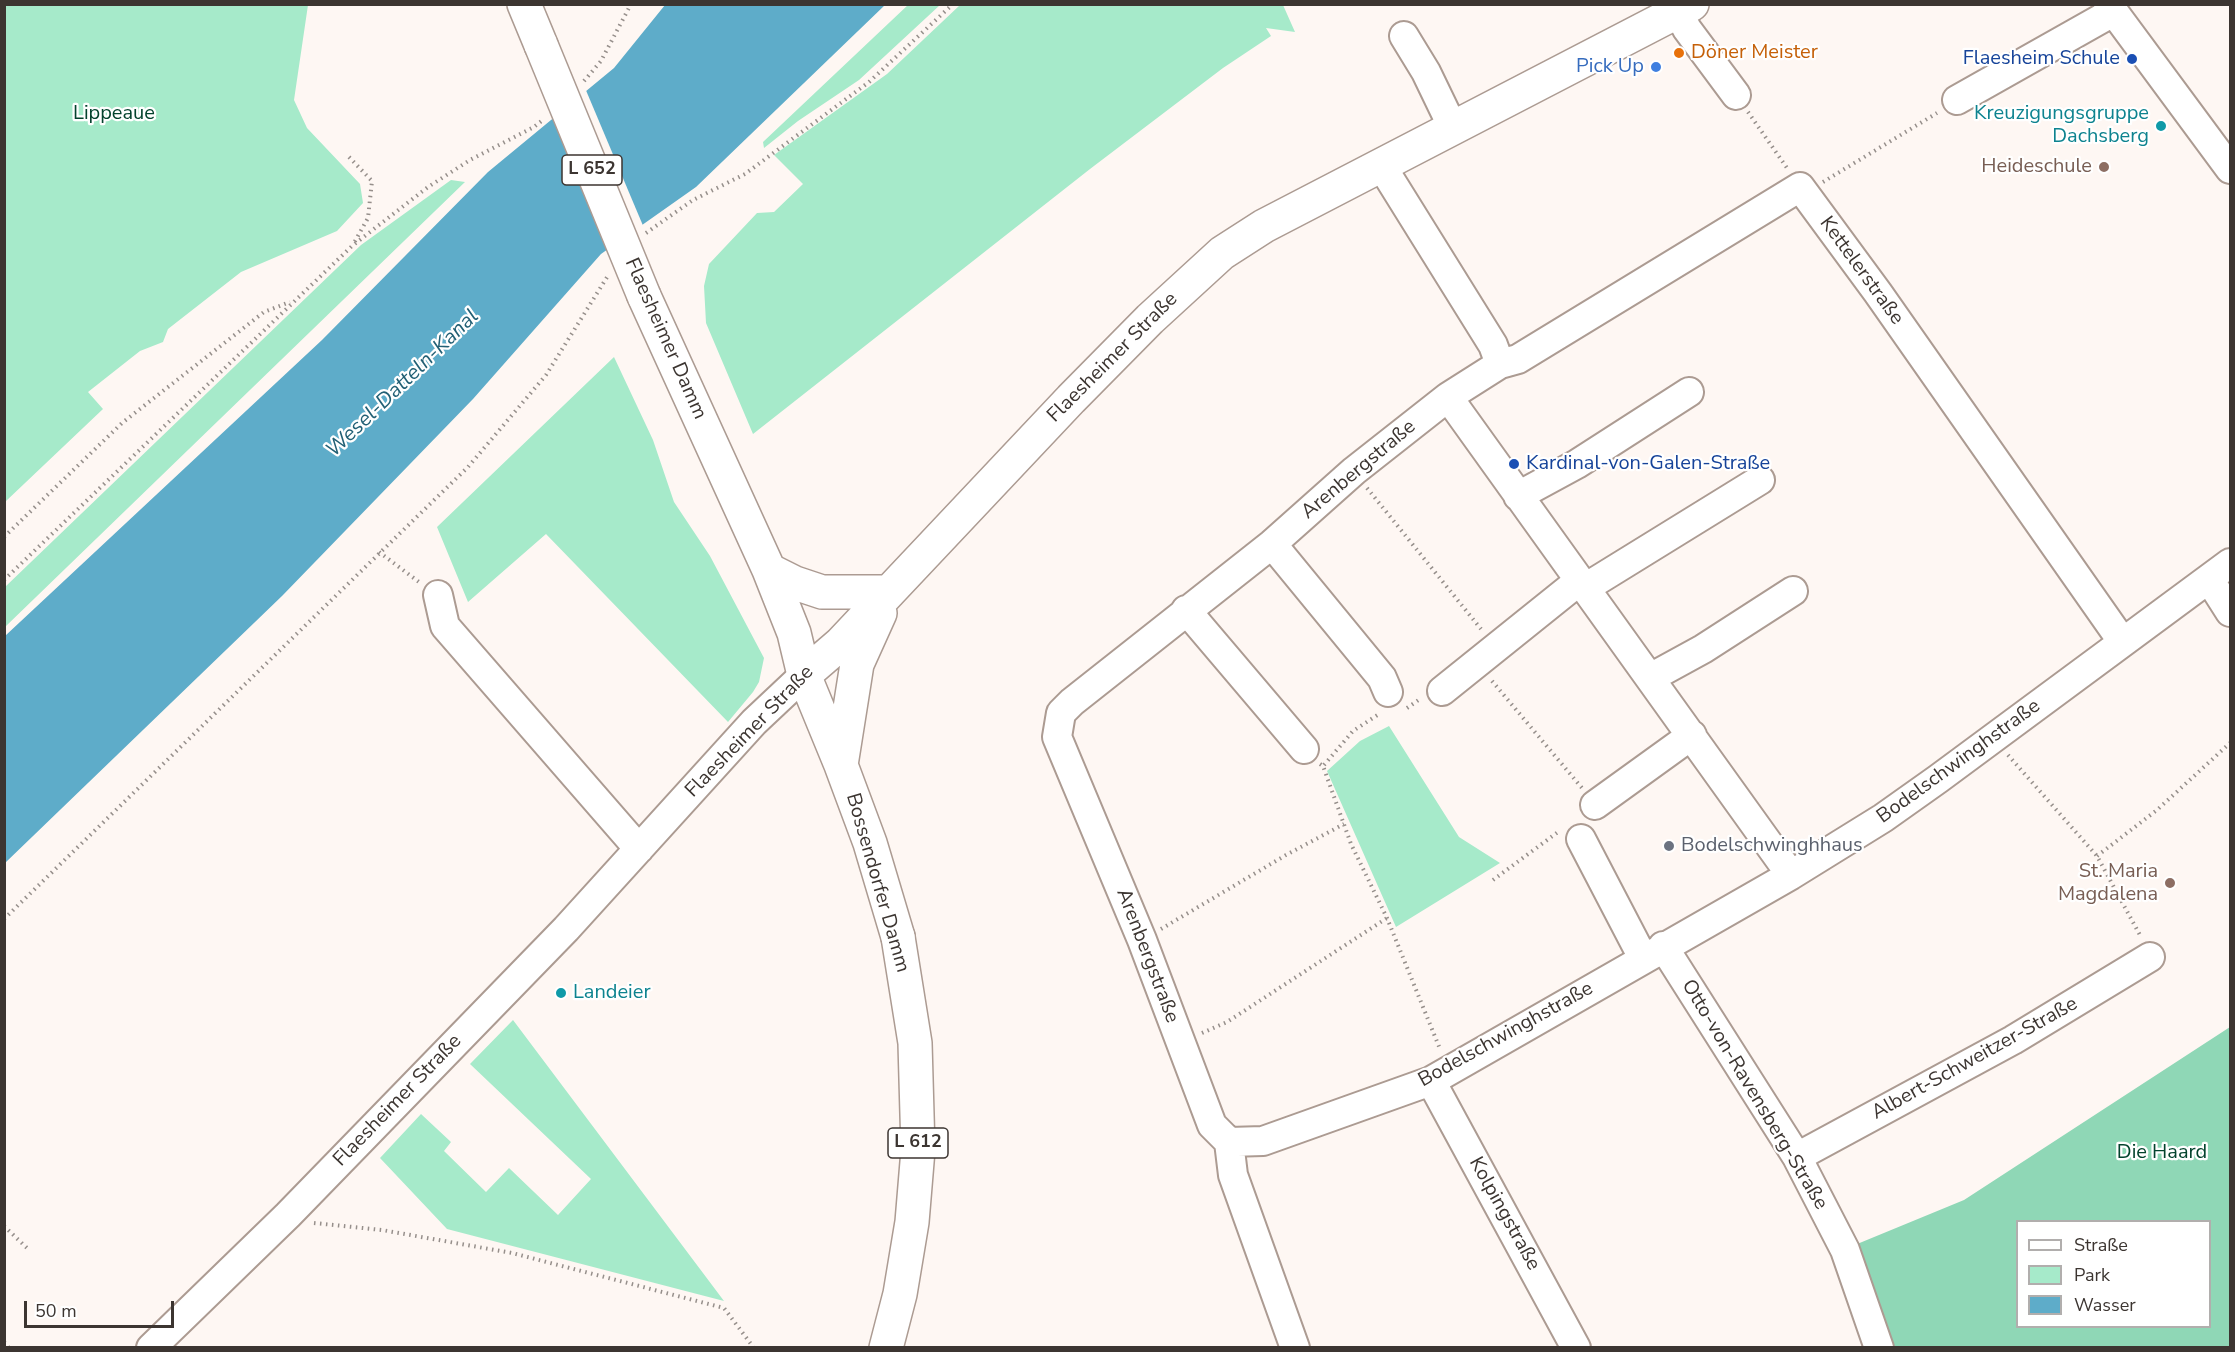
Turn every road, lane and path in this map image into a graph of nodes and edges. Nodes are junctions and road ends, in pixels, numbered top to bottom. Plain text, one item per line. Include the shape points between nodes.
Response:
1 (524, 4) edge
2 (631, 4) edge
3 (953, 4) edge
4 (1685, 8) edge
5 (2110, 8) edge
6 (1404, 36) dead end
7 (582, 82) dead end
8 (1736, 95) joint
9 (1957, 100) joint
10 (550, 112) dead end
11 (1453, 128) junction
12 (349, 157) dead end
13 (1381, 165) junction
14 (2230, 169) edge
15 (1802, 190) junction
16 (643, 236) dead end
17 (352, 246) junction
18 (613, 267) dead end
19 (294, 301) junction
20 (1500, 364) junction
21 (1689, 392) dead end
22 (1448, 397) junction
23 (1354, 471) junction
24 (1760, 480) dead end
25 (1518, 496) junction
26 (4, 537) edge
27 (1272, 544) junction
28 (379, 552) junction
29 (769, 570) junction
30 (2220, 571) edge
31 (4, 580) edge
32 (1582, 585) junction
33 (1793, 591) dead end
34 (889, 592) junction
35 (438, 596) joint
36 (1186, 610) junction
37 (2230, 612) edge
38 (2122, 641) junction
39 (1488, 657) junction
40 (804, 675) junction
41 (1650, 678) junction
42 (1442, 691) joint
43 (1389, 705) junction
44 (1692, 735) junction
45 (1993, 738) junction
46 (2230, 743) edge
47 (1313, 758) junction
48 (841, 765) junction
49 (1595, 805) joint
50 (1344, 824) junction
51 (1571, 835) joint
52 (639, 849) junction
53 (2097, 856) junction
54 (1791, 875) junction
55 (1493, 880) dead end
56 (1387, 918) junction
57 (4, 919) edge
58 (1142, 940) junction
59 (1653, 952) junction
60 (2150, 957) joint
61 (1180, 1043) junction
62 (1440, 1075) junction
63 (1229, 1142) junction
64 (1797, 1157) junction
65 (288, 1215) junction
66 (4, 1226) edge
67 (27, 1248) dead end
68 (4, 1342) edge
69 (9, 1347) edge
70 (151, 1347) edge
71 (754, 1347) edge
72 (886, 1347) edge
73 (1295, 1347) edge
74 (1576, 1347) edge
75 (1879, 1347) edge

1 - 29 main road, Flaesheimer Damm / L 652, bridge via 644,296
2 - 7 path via 601,61
3 - 16 path via 869,82 745,174 693,200
4 - 8 street via 1687,29
4 - 11 main road, Flaesheimer Straße
5 - 9 street
5 - 14 street
6 - 11 street
8 - 15 path
9 - 15 path
10 - 17 path via 534,127 428,186
11 - 13 main road, Flaesheimer Straße
12 - 17 path via 372,181 368,219
13 - 20 street via 1493,345
13 - 34 main road, Flaesheimer Straße via 1264,226 1202,270 1071,399
15 - 20 street via 1518,359
15 - 38 street, Kettelerstraße
17 - 19 path
18 - 28 path via 546,375 508,422 468,467
19 - 26 path via 264,312 122,423
19 - 31 path
20 - 22 street
21 - 25 street via 1577,464
22 - 23 street, Arenbergstraße
22 - 25 street
23 - 27 street, Arenbergstraße
23 - 39 path
24 - 32 street
25 - 32 street
27 - 36 street, Arenbergstraße
27 - 43 street via 1382,678
28 - 35 path
28 - 57 path
29 - 34 main road via 822,592
29 - 40 main road, Flaesheimer Damm / L 652 via 794,633
30 - 37 street
30 - 38 street, Bodelschwinghstraße
32 - 39 street
32 - 41 street
33 - 41 street
34 - 40 main road, Flaesheimer Straße
34 - 48 main road via 857,664
35 - 52 street via 445,626
36 - 47 street
36 - 58 street, Arenbergstraße via 1072,702 1061,713 1057,737
38 - 45 street, Bodelschwinghstraße
39 - 42 street
39 - 49 path
40 - 48 main road, Bossendorfer Damm / L 612
40 - 52 street, Flaesheimer Straße via 754,722
41 - 44 street
42 - 43 path via 1428,693 1407,708
43 - 47 path
44 - 49 street
44 - 54 street
45 - 53 path
45 - 54 street, Bodelschwinghstraße via 1883,818
46 - 53 path via 2157,810
47 - 50 path
48 - 72 main road, Bossendorfer Damm / L 612 via 898,937 915,1043 918,1150 912,1222
50 - 56 path
50 - 58 path
51 - 55 path
51 - 59 street
52 - 65 street, Flaesheimer Straße
53 - 60 path
54 - 59 street, Bodelschwinghstraße
56 - 61 path via 1227,1022
56 - 62 path
58 - 61 street, Arenbergstraße
59 - 62 street, Bodelschwinghstraße
59 - 64 street, Otto-von-Ravensberg-Straße
60 - 64 street, Albert-Schweitzer-Straße via 2013,1040
61 - 63 street, Arenbergstraße via 1212,1125
62 - 63 street, Bodelschwinghstraße via 1263,1141
62 - 74 street, Kolpingstraße
63 - 73 street via 1233,1175
64 - 75 street, Otto-von-Ravensberg-Straße via 1845,1250
65 - 70 street, Flaesheimer Straße
65 - 71 path via 310,1222 382,1230 512,1253 724,1308
66 - 67 path
68 - 69 path

